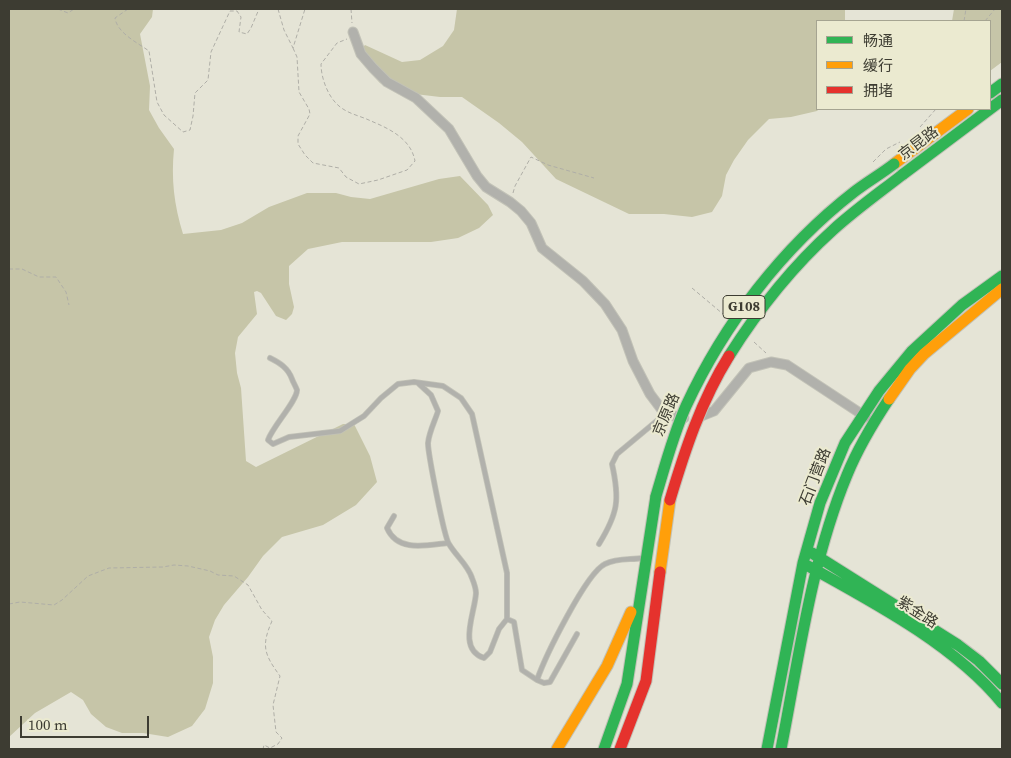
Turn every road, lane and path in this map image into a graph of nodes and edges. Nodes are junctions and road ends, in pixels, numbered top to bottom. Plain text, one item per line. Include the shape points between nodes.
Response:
1 (58, 9) edge
2 (74, 9) edge
3 (128, 9) edge
4 (259, 9) edge
5 (278, 9) edge
6 (305, 9) edge
7 (352, 9) edge
8 (995, 9) edge
9 (986, 20) edge
10 (354, 34) junction
11 (293, 48) junction
12 (1002, 84) edge
13 (991, 92) edge
14 (1002, 100) edge
15 (991, 108) edge
16 (967, 110) edge
17 (989, 110) edge
18 (894, 164) joint
19 (902, 175) joint
20 (594, 178) dead end
21 (510, 202) junction
22 (9, 269) edge
23 (1002, 276) edge
24 (1002, 289) edge
25 (69, 305) dead end
26 (270, 358) dead end
27 (418, 383) junction
28 (665, 414) junction
29 (863, 414) junction
30 (873, 421) junction
31 (394, 516) dead end
32 (448, 543) junction
33 (600, 544) dead end
34 (807, 550) junction
35 (646, 557) junction
36 (819, 557) junction
37 (803, 563) junction
38 (816, 570) junction
39 (643, 578) junction
40 (9, 604) edge
41 (507, 619) junction
42 (577, 634) dead end
43 (537, 680) junction
44 (1002, 684) edge
45 (1001, 699) edge
46 (263, 749) edge
47 (557, 749) edge
48 (604, 749) edge
49 (620, 749) edge
50 (767, 749) edge
51 (781, 749) edge

1 - 2 path via 68,13
3 - 4 path via 115,18 116,23 123,33 149,52 157,102 164,115 183,132 190,130 195,93 208,80 211,52 230,11 237,11 241,17 239,32 247,34
5 - 11 path
6 - 11 path
7 - 10 path
8 - 9 path
10 - 11 path via 329,52 321,64 321,74 329,93 338,106 400,137 413,151 415,161 408,170 378,180 359,184 346,177 339,168 313,163 305,155 298,144 298,136 310,114 299,92 297,56
10 - 21 street via 361,54 373,68 387,82 416,98 449,129 486,187
12 - 13 main road
14 - 15 main road, 京昆路 / G108
16 - 18 main road, 京昆路 / G108
17 - 19 main road, 京昆路 / G108
18 - 35 main road, 京原路 / G108, bridge via 848,197 812,229 750,298 726,333 686,407 670,447 656,496
19 - 49 main road, 京原路 / G108, bridge via 822,239 762,306 699,413 670,500 646,681
20 - 21 path via 548,166 531,157
21 - 28 street via 531,223 542,248 583,281 605,304 622,330 650,394
22 - 25 path via 22,269 38,277 56,277 66,292
23 - 29 main road, 石门营路 via 962,305 912,351
24 - 30 main road, 石门营路 via 930,348 900,382
26 - 27 lane via 281,363 297,390 271,431 268,440 273,444 289,437 340,430 364,416 398,384
27 - 32 lane via 431,395 438,410 428,444
27 - 41 lane via 443,386 461,398 472,414 507,573
28 - 29 street via 694,419 714,410 749,368 770,362 787,365
28 - 33 lane via 618,454 612,464 617,503 611,524
29 - 30 street
29 - 34 main road, 石门营路 via 845,443 831,476
30 - 36 main road, 石门营路 via 835,505
31 - 32 lane via 387,528 390,536 410,547
32 - 41 lane via 472,577 476,592 469,636 470,647 479,656 484,658 490,652 499,629
34 - 36 main road, 紫金路
34 - 37 main road, 石门营路
35 - 39 main road, 京原路 / G108
35 - 43 lane via 609,562 590,578
36 - 38 main road, 石门营路
36 - 44 main road, 紫金路 via 958,645
37 - 38 main road, 紫金路
37 - 50 main road, 石门营路
38 - 45 main road, 紫金路 via 854,590 957,657
38 - 51 main road, 石门营路
39 - 47 main road via 628,621 605,669
39 - 48 main road, 京原路 / G108 via 627,684
40 - 46 path via 54,605 88,576 109,568 174,565 210,571 218,576 234,576 248,585 272,621 264,645 280,676 273,705 276,732 282,738 278,744 270,748 264,745
41 - 43 lane via 514,622 522,670
42 - 43 lane via 550,682

